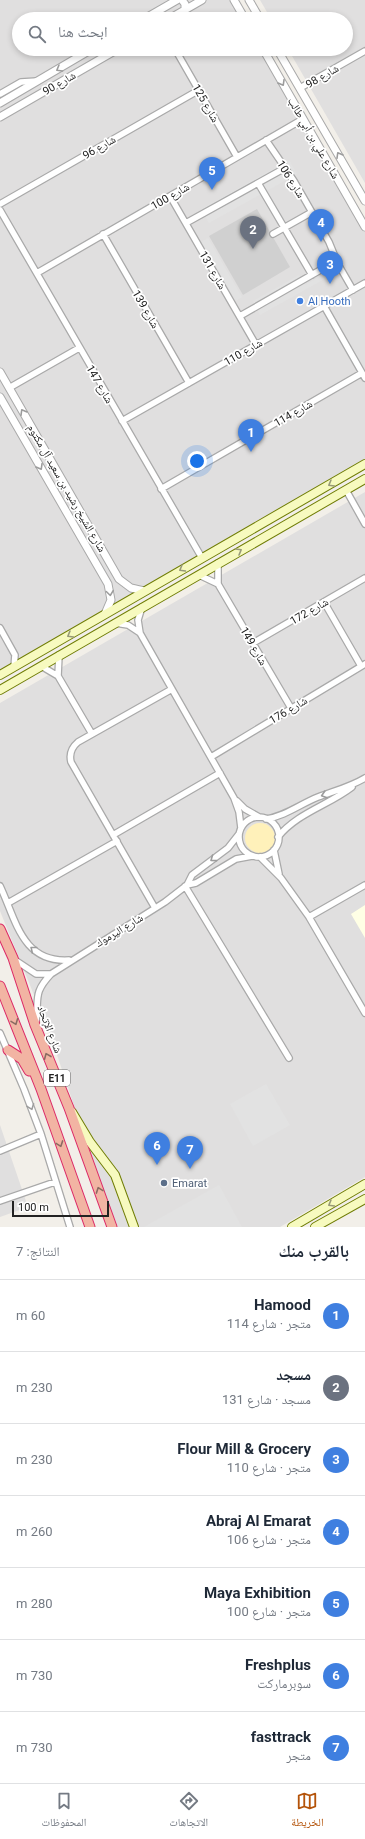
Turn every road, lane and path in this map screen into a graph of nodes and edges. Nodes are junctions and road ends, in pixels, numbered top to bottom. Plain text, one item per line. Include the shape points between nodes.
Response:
1 (177, 0) edge
2 (182, 0) edge
3 (202, 0) edge
4 (234, 0) edge
5 (249, 0) edge
6 (185, 10) junction
7 (156, 12) edge
8 (181, 12) edge
9 (242, 12) edge
10 (256, 12) edge
11 (365, 51) edge
12 (80, 56) edge
13 (106, 56) edge
14 (179, 56) edge
15 (267, 56) edge
16 (281, 56) edge
17 (45, 76) junction
18 (37, 81) junction
19 (52, 86) junction
20 (300, 88) junction
21 (199, 90) junction
22 (44, 92) junction
23 (0, 94) edge
24 (0, 103) edge
25 (0, 117) edge
26 (304, 119) junction
27 (266, 140) junction
28 (237, 157) junction
29 (285, 168) junction
30 (350, 174) junction
31 (338, 180) junction
32 (258, 183) junction
33 (360, 192) junction
34 (170, 196) junction
35 (349, 198) junction
36 (365, 202) edge
37 (0, 204) edge
38 (0, 210) edge
39 (312, 212) junction
40 (186, 224) junction
41 (365, 227) edge
42 (284, 228) junction
43 (103, 234) junction
44 (273, 234) dead end
45 (336, 261) junction
46 (37, 273) junction
47 (312, 275) junction
48 (365, 283) edge
49 (352, 290) junction
50 (324, 306) junction
51 (240, 316) junction
52 (256, 345) junction
53 (79, 348) junction
54 (0, 372) edge
55 (364, 375) edge
56 (189, 383) junction
57 (9, 388) junction
58 (0, 397) edge
59 (122, 421) junction
60 (365, 464) edge
61 (365, 479) edge
62 (161, 489) junction
63 (346, 490) junction
64 (365, 524) edge
65 (212, 552) junction
66 (202, 558) junction
67 (218, 563) junction
68 (112, 566) junction
69 (100, 571) junction
70 (198, 574) junction
71 (365, 578) edge
72 (218, 584) junction
73 (144, 591) junction
74 (324, 602) junction
75 (142, 607) junction
76 (105, 614) junction
77 (115, 623) junction
78 (0, 628) edge
79 (140, 633) junction
80 (252, 643) junction
81 (15, 654) junction
82 (59, 655) junction
83 (27, 660) junction
84 (363, 665) edge
85 (40, 666) junction
86 (14, 667) junction
87 (0, 675) edge
88 (58, 676) junction
89 (172, 689) junction
90 (0, 690) edge
91 (290, 708) junction
92 (92, 734) junction
93 (211, 757) junction
94 (220, 774) junction
95 (363, 779) edge
96 (234, 798) junction
97 (259, 817) junction
98 (266, 819) junction
99 (240, 831) junction
100 (113, 835) junction
101 (278, 837) junction
102 (117, 841) junction
103 (274, 850) junction
104 (252, 856) junction
105 (260, 857) junction
106 (281, 878) junction
107 (365, 884) edge
108 (186, 885) junction
109 (0, 886) edge
110 (8, 903) junction
111 (155, 908) junction
112 (309, 917) junction
113 (0, 930) edge
114 (12, 958) junction
115 (69, 960) junction
116 (51, 974) junction
117 (0, 986) edge
118 (365, 1013) edge
119 (35, 1025) junction
120 (0, 1033) edge
121 (8, 1050) junction
122 (289, 1058) dead end
123 (41, 1089) junction
124 (69, 1108) junction
125 (41, 1134) junction
126 (0, 1151) edge
127 (55, 1182) junction
128 (365, 1184) edge
129 (365, 1199) edge
130 (0, 1201) edge
131 (70, 1227) edge
132 (90, 1227) edge
133 (112, 1227) edge
134 (134, 1227) edge
135 (292, 1227) edge
136 (315, 1227) edge

1 - 7 street
2 - 6 street
3 - 6 street
4 - 9 street
5 - 10 street
6 - 8 street
11 - 20 street, شارع 98
12 -> 17 street, شارع 90
13 - 19 street, شارع 90
14 - 21 street, شارع 125
15 -> 26 street, شارع علي بن أبي طالب
16 - 20 street, شارع علي بن أبي طالب
17 - 18 street, شارع 90
17 - 19 street via 46,84
18 - 22 street via 43,85
18 - 23 street via 21,82
18 - 24 street, شارع 90
19 - 22 street, شارع 90
30 -> 20 street, شارع علي بن أبي طالب
21 - 28 street, شارع 125
21 - 37 street, شارع 96
22 - 25 street, شارع 90
26 - 27 street, شارع 100
26 - 31 street, شارع علي بن أبي طالب
27 - 28 street, شارع 100
27 - 29 street, شارع 106
28 - 34 street, شارع 100
29 - 32 street
29 - 39 street, شارع 106
30 - 31 street via 345,180
30 - 33 street, شارع علي بن أبي طالب
31 - 35 street, شارع علي بن أبي طالب
32 - 40 street
32 - 42 street
33 - 35 street via 353,193
33 - 36 street, شارع علي بن أبي طالب
34 - 40 street, شارع 131
34 - 43 street, شارع 100
35 - 41 street, شارع علي بن أبي طالب
38 - 46 street, شارع 147
39 - 42 street
39 - 45 street, شارع 106 via 331,246
40 - 51 street, شارع 131
42 - 44 street
42 - 47 street
43 - 46 street, شارع 100
43 - 56 street, شارع 139
45 - 47 street
45 - 49 street, شارع 106
46 - 53 street, شارع 147
47 - 51 street
48 - 49 street, شارع 110
49 - 50 street, شارع 110
50 - 52 street, شارع 110
50 - 55 street
51 - 52 street, شارع 131
52 - 56 street, شارع 110
53 - 57 street
53 - 59 street, شارع 147
54 - 57 street, شارع الشيخ رشيد بن سعيد آل مكتوم
55 - 62 street, شارع 114
56 - 59 street, شارع 110
68 -> 57 street, شارع الشيخ رشيد بن سعيد آل مكتوم
58 -> 69 street, شارع الشيخ رشيد بن سعيد آل مكتوم
59 - 62 street, شارع 147
60 -> 65 main road
61 - 63 main road
62 - 66 street, شارع 147
63 - 64 street
67 -> 63 main road
65 - 66 main road
65 - 67 main road
66 -> 73 main road
67 - 70 main road
67 - 72 street, شارع 149
68 - 69 street via 109,571
68 - 73 street, شارع الشيخ رشيد بن سعيد آل مكتوم via 125,584
69 -> 76 street, شارع الشيخ رشيد بن سعيد آل مكتوم via 111,594
70 - 72 street
70 - 75 main road
71 - 74 street, شارع 172
72 - 80 street, شارع 149
73 - 76 main road
74 - 80 street, شارع 172
74 - 84 street
75 - 77 main road
75 - 79 street via 138,620
76 -> 83 main road
77 - 79 street via 128,625
77 - 82 main road
78 - 81 street
79 - 89 street
80 - 91 street, شارع 149
81 - 83 street
81 - 86 street
82 - 85 main road
82 - 88 street
83 - 86 main road
84 - 91 street, شارع 176
85 - 88 street
85 - 90 main road
86 - 87 main road
88 - 92 street
89 - 92 street
89 - 93 street
91 - 93 street, شارع 176
92 - 100 street via 74,745 70,758
93 - 94 street
94 - 96 street
94 - 100 street
95 -> 98 street via 279,816
95 - 101 street via 333,800 291,823
96 - 97 street via 245,809
96 - 99 street via 239,812
97 - 98 street
97 - 99 street via 249,820
98 - 101 street via 275,826
99 - 104 street via 240,845
99 -> 108 street, شارع اليرموك via 228,848 192,875
100 - 102 street
101 - 103 street
102 - 110 street
102 - 111 street
103 - 105 street
103 - 106 street
104 - 105 street
104 - 108 street, شارع اليرموك via 236,859 196,883
105 - 106 street
106 - 112 street
107 - 112 street
108 - 111 street, شارع اليرموك
108 - 122 street
109 - 110 street
115 -> 110 street via 49,958 31,948 19,932
111 - 115 street, شارع اليرموك
112 - 118 street
113 - 114 highway, شارع الإتحاد / E11
114 - 116 street via 36,974
114 - 119 highway, شارع الإتحاد / E11
115 - 116 street, شارع اليرموك
116 - 119 street, شارع اليرموك via 37,993
117 -> 123 highway, E11
124 -> 119 highway, شارع الإتحاد / E11
120 - 121 street
121 - 123 highway via 22,1059 34,1083
121 -> 125 street
123 -> 132 highway, E11
133 -> 124 highway, شارع الإتحاد / E11
124 - 134 main road via 115,1175
125 - 126 street
125 - 127 street
127 - 130 street
127 - 131 street
128 -> 135 main road
129 - 136 main road

